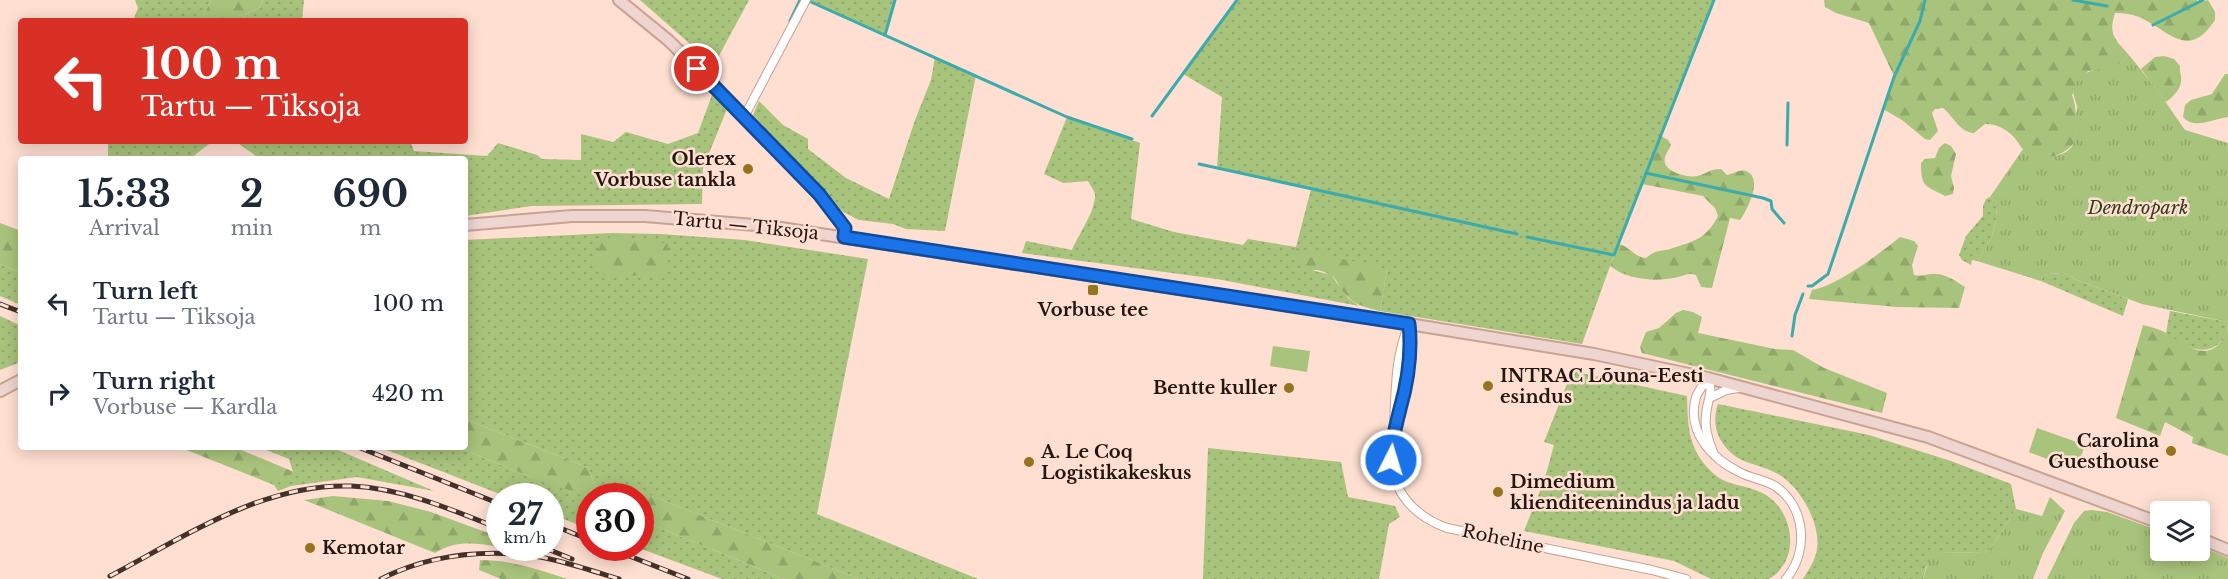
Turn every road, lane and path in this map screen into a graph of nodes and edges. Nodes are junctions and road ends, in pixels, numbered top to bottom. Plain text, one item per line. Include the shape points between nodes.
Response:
1 (619, 0) edge
2 (806, 0) edge
3 (744, 117) junction
4 (468, 225) edge
5 (844, 237) junction
6 (1409, 324) junction
7 (1708, 378) junction
8 (18, 382) edge
9 (1745, 387) junction
10 (0, 391) edge
11 (1709, 399) junction
12 (1714, 456) junction
13 (2150, 519) edge
14 (2210, 543) edge
15 (2228, 550) edge
16 (1686, 579) edge
17 (1786, 579) edge

1 - 3 main road via 668,40
2 - 3 street
3 - 5 main road via 829,207 845,228
4 - 5 main road, Tartu — Tiksoja via 572,216 645,216
5 - 6 main road, Tartu — Tiksoja
6 - 7 main road, Tartu — Tiksoja via 1594,354
6 - 16 street, Roheline via 1411,346 1391,456 1395,477 1407,502 1425,518 1447,528
7 - 9 main road, Tartu — Tiksoja
7 - 11 street via 1712,389
7 - 12 street via 1696,396 1695,423 1701,440
8 - 10 main road
9 - 11 street via 1726,390
9 - 13 main road, Tartu — Tiksoja via 1928,437
11 - 12 street via 1706,426
12 - 17 street via 1725,465 1774,486 1793,508 1803,536 1793,571
14 - 15 main road

